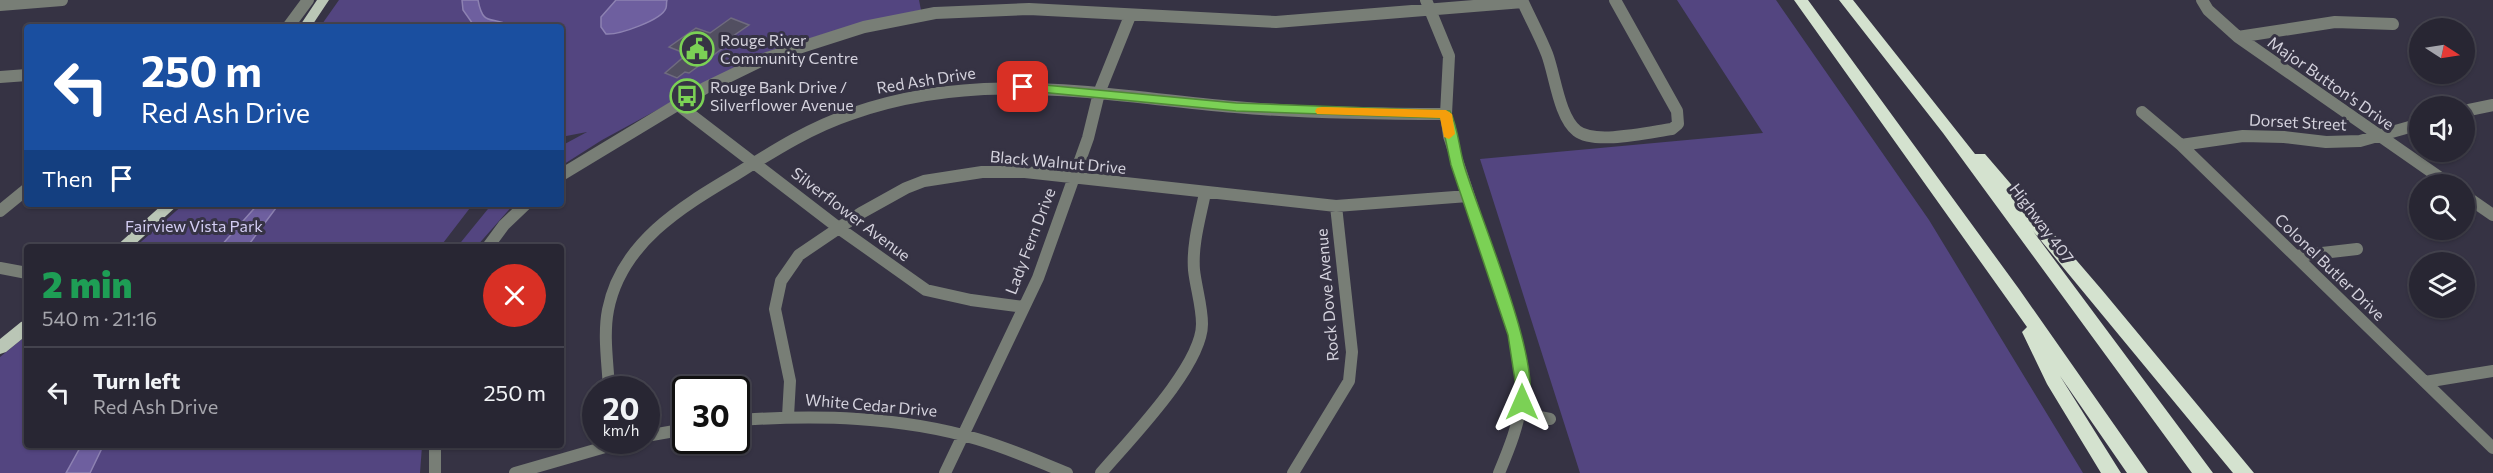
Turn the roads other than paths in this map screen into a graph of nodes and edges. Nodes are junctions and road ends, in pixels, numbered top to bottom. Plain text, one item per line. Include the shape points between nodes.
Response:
1 (62, 0) edge
2 (308, 0) edge
3 (323, 0) edge
4 (1615, 0) edge
5 (1801, 0) edge
6 (1846, 0) edge
7 (2202, 0) edge
8 (1523, 1) edge
9 (0, 5) edge
10 (1427, 5) edge
11 (1130, 16) junction
12 (290, 24) edge
13 (307, 24) edge
14 (2393, 24) dead end
15 (2238, 38) junction
16 (24, 75) edge
17 (0, 77) edge
18 (1099, 93) junction
19 (677, 104) junction
20 (2488, 106) edge
21 (2142, 112) dead end
22 (2493, 113) edge
23 (1446, 114) junction
24 (2409, 127) edge
25 (1948, 129) junction
26 (2378, 136) junction
27 (2181, 145) junction
28 (756, 162) junction
29 (564, 173) edge
30 (2434, 174) edge
31 (1073, 178) junction
32 (24, 191) edge
33 (1205, 193) junction
34 (1468, 196) junction
35 (2475, 203) edge
36 (1336, 206) junction
37 (169, 207) edge
38 (523, 207) edge
39 (0, 211) edge
40 (2493, 215) edge
41 (840, 228) junction
42 (126, 244) edge
43 (490, 244) edge
44 (2357, 249) dead end
45 (2296, 256) junction
46 (0, 268) edge
47 (24, 272) edge
48 (2013, 293) junction
49 (1024, 307) junction
50 (24, 328) edge
51 (0, 348) edge
52 (2493, 371) edge
53 (609, 376) edge
54 (2425, 382) junction
55 (1520, 414) junction
56 (788, 416) junction
57 (750, 419) edge
58 (1550, 419) dead end
59 (965, 435) junction
60 (435, 448) edge
61 (2493, 448) edge
62 (582, 452) edge
63 (435, 473) edge
64 (515, 473) edge
65 (945, 473) edge
66 (1067, 473) edge
67 (1101, 473) edge
68 (1293, 473) edge
69 (1499, 473) edge
70 (2111, 473) edge
71 (2138, 473) edge
72 (2203, 473) edge
73 (2244, 473) edge

1 - 9 street
2 - 12 street
3 - 13 main road
4 - 8 street via 1677,111 1678,124 1672,129 1606,136 1577,131 1567,118 1547,54
5 - 48 highway
6 - 25 highway, Highway 407
7 - 15 street, Major Button's Drive
8 - 10 street
10 - 11 street via 1276,22
10 - 23 street via 1449,56
11 - 18 street, Lady Fern Drive
11 - 19 street via 1029,9 935,13 864,27 767,58
14 - 15 street via 2349,22
15 - 26 street, Major Button's Drive
16 - 17 street
18 - 23 street, Red Ash Drive via 1258,109
18 - 28 street, Red Ash Drive via 1002,88 912,98 823,124
18 - 31 street, Lady Fern Drive
19 - 28 street, Silverflower Avenue
19 - 29 street
20 - 22 street
21 - 27 street, Colonel Butler Drive
23 - 34 street
24 - 26 street, Dorset Street
25 - 72 highway, Highway 407
25 - 73 highway via 1989,167
26 - 27 street, Dorset Street via 2344,142 2243,136
26 - 30 street, Major Button's Drive
27 - 45 street, Colonel Butler Drive
28 - 41 street, Silverflower Avenue
28 - 53 street, Red Ash Drive via 677,211 628,261 608,309
31 - 33 street, Black Walnut Drive
31 - 41 street, Black Walnut Drive via 982,172 924,181 888,197
31 - 49 street, Lady Fern Drive
32 - 39 street
33 - 36 street, Black Walnut Drive
33 - 67 street via 1194,249 1202,325 1196,352 1184,374
34 - 36 street, Black Walnut Drive
34 - 55 street via 1515,335 1523,387
35 - 40 street
36 - 68 street, Rock Dove Avenue via 1352,352 1349,381
37 - 42 main road
38 - 43 street
41 - 49 street, Silverflower Avenue via 926,290
41 - 56 street, Black Walnut Drive via 800,255 781,281 775,309 790,381
44 - 45 street
45 - 54 street, Colonel Butler Drive
46 - 47 street
48 - 70 highway via 2053,379
48 - 71 highway
49 - 59 street, Lady Fern Drive
50 - 51 main road
52 - 54 street
54 - 61 street, Colonel Butler Drive
55 - 58 street
55 - 69 street
56 - 57 street, White Cedar Drive
56 - 59 street, White Cedar Drive via 919,425
59 - 65 street, Lady Fern Drive
59 - 66 street, White Cedar Drive
60 - 63 street
62 - 64 street

